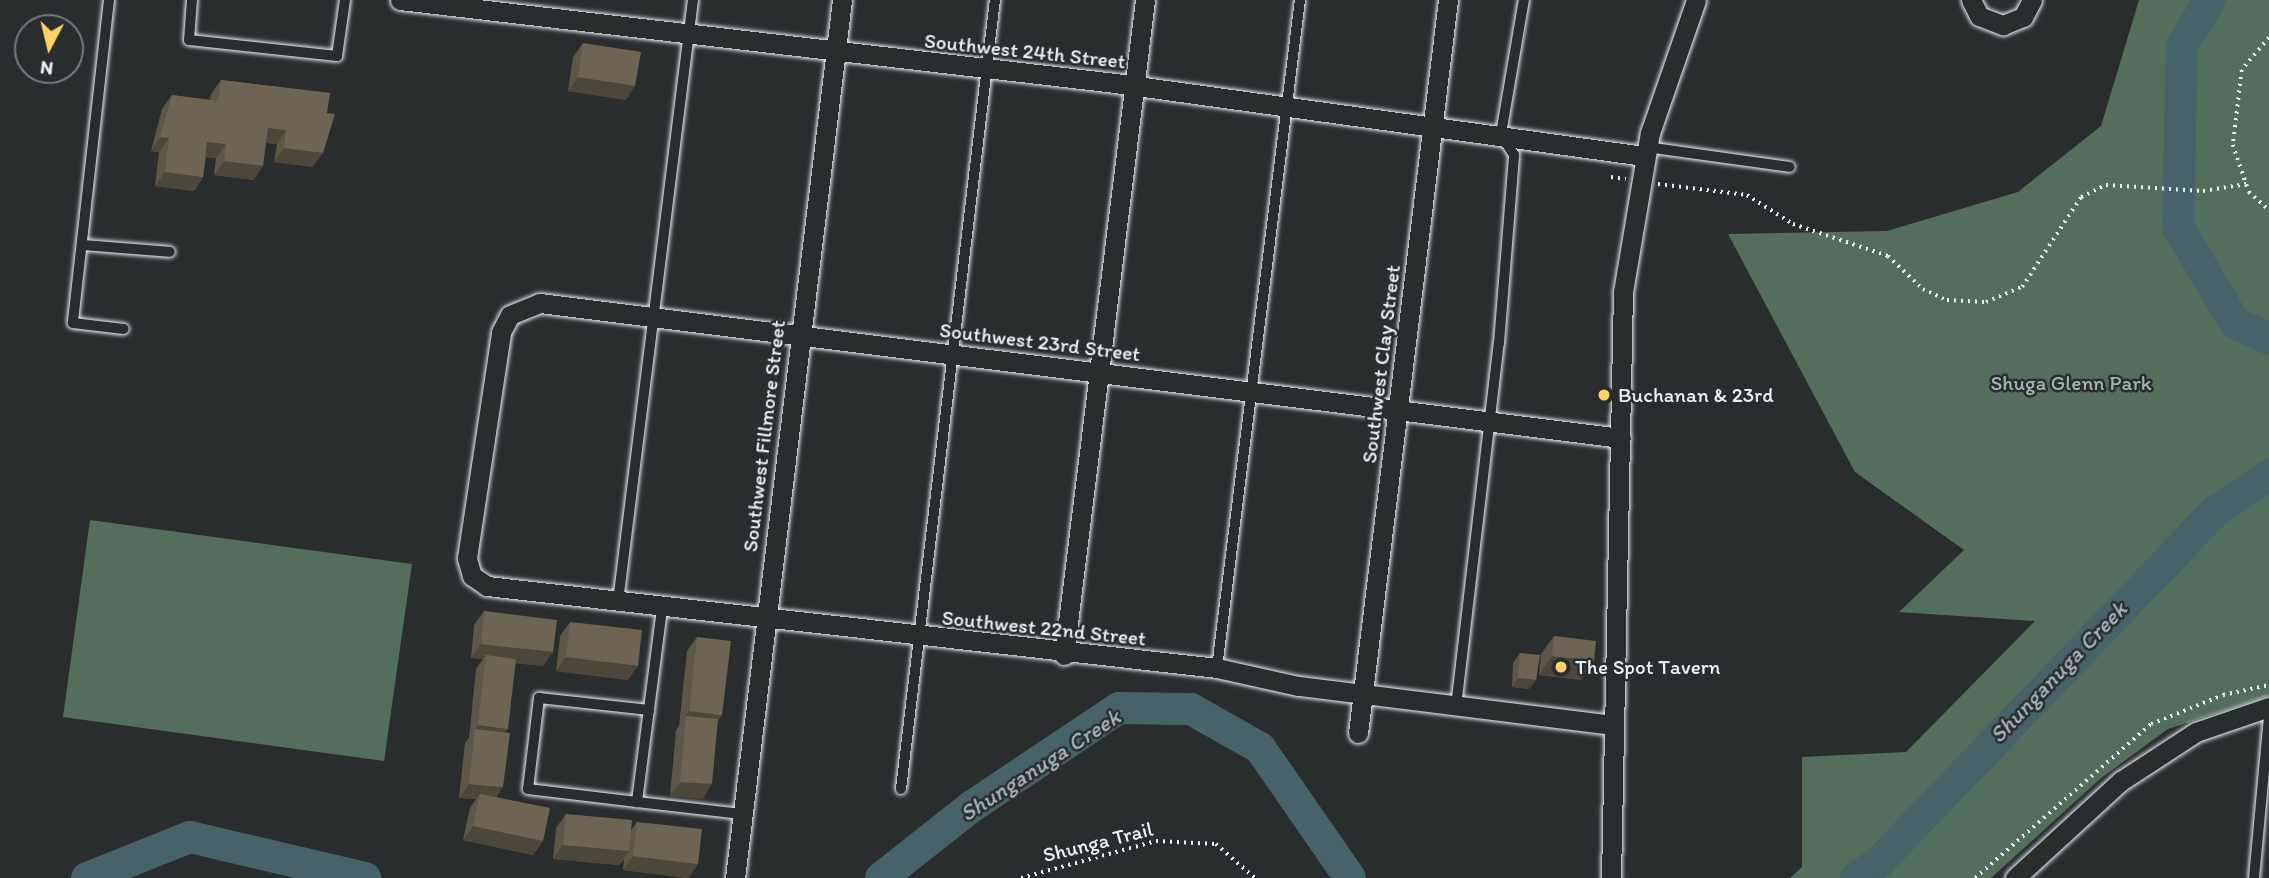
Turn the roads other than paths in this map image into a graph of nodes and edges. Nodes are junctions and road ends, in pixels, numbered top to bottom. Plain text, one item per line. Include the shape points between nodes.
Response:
1 (109, 0) edge
2 (192, 0) edge
3 (345, 0) edge
4 (400, 0) edge
5 (693, 0) edge
6 (842, 0) edge
7 (995, 0) edge
8 (1145, 0) edge
9 (1300, 0) edge
10 (1448, 0) edge
11 (1524, 0) edge
12 (1696, 0) edge
13 (1971, 0) edge
14 (2032, 0) edge
15 (536, 8) edge
16 (687, 36) junction
17 (835, 54) junction
18 (987, 68) junction
19 (1134, 86) junction
20 (1287, 106) junction
21 (1433, 124) junction
22 (1501, 134) junction
23 (1645, 151) junction
24 (1790, 167) dead end
25 (82, 246) junction
26 (170, 252) dead end
27 (649, 316) junction
28 (124, 329) dead end
29 (798, 336) junction
30 (952, 354) junction
31 (1099, 372) junction
32 (1248, 391) junction
33 (1399, 408) junction
34 (1493, 420) junction
35 (1620, 438) junction
36 (472, 576) joint
37 (618, 603) junction
38 (662, 609) junction
39 (766, 620) junction
40 (915, 637) junction
41 (1064, 655) junction
42 (1217, 668) junction
43 (1363, 695) junction
44 (1456, 707) junction
45 (2269, 707) edge
46 (649, 710) junction
47 (2269, 716) edge
48 (1613, 725) junction
49 (1357, 733) dead end
50 (901, 789) dead end
51 (637, 802) junction
52 (741, 814) junction
53 (735, 876) edge
54 (1611, 878) edge
55 (2015, 878) edge
56 (2255, 878) edge

1 - 25 lane
2 - 3 lane via 188,40 337,57
4 - 15 street, Southwest 24th Street
5 - 16 lane
6 - 17 street, Southwest Fillmore Street
7 - 18 lane
8 - 19 street
9 - 20 lane
10 - 21 street, Southwest Clay Street
11 - 22 lane
12 - 23 street
13 - 14 street via 1979,16 2003,25 2023,17
15 - 16 street, Southwest 24th Street
16 - 17 street, Southwest 24th Street
16 - 27 lane
17 - 18 street, Southwest 24th Street
17 - 29 street, Southwest Fillmore Street
18 - 19 street, Southwest 24th Street
18 - 30 lane
19 - 20 street, Southwest 24th Street
19 - 31 street
20 - 21 street, Southwest 24th Street
20 - 32 lane
21 - 22 street, Southwest 24th Street
21 - 33 street, Southwest Clay Street
22 - 23 street, Southwest 24th Street
22 - 34 lane via 1514,155
23 - 24 lane
23 - 35 street via 1623,292
25 - 26 lane
25 - 28 lane via 73,323
27 - 29 street, Southwest 23rd Street
27 - 36 street, Southwest 23rd Street via 540,303 519,309 501,332 467,558
27 - 37 lane
29 - 30 street, Southwest 23rd Street
29 - 39 street, Southwest Fillmore Street
30 - 31 street, Southwest 23rd Street
30 - 40 lane
31 - 32 street, Southwest 23rd Street
31 - 41 street
32 - 33 street, Southwest 23rd Street
32 - 42 lane
33 - 34 street, Southwest 23rd Street
33 - 43 street, Southwest Clay Street
34 - 35 street, Southwest 23rd Street
34 - 44 lane
35 - 48 street
36 - 37 street, Southwest 22nd Street via 487,586
37 - 38 street, Southwest 22nd Street
38 - 39 street, Southwest 22nd Street
38 - 46 lane
39 - 40 street, Southwest 22nd Street
39 - 52 street, Southwest Fillmore Street
40 - 41 street, Southwest 22nd Street
40 - 50 lane
41 - 42 street, Southwest 22nd Street
42 - 43 street, Southwest 22nd Street
43 - 44 street, Southwest 22nd Street
43 - 49 street, Southwest Clay Street
44 - 48 street, Southwest 22nd Street
45 - 55 street via 2196,732 2121,781
46 - 51 lane
46 - 51 lane via 539,698 528,789
47 - 56 lane
48 - 54 street
51 - 52 lane
52 - 53 street, Southwest Fillmore Street

